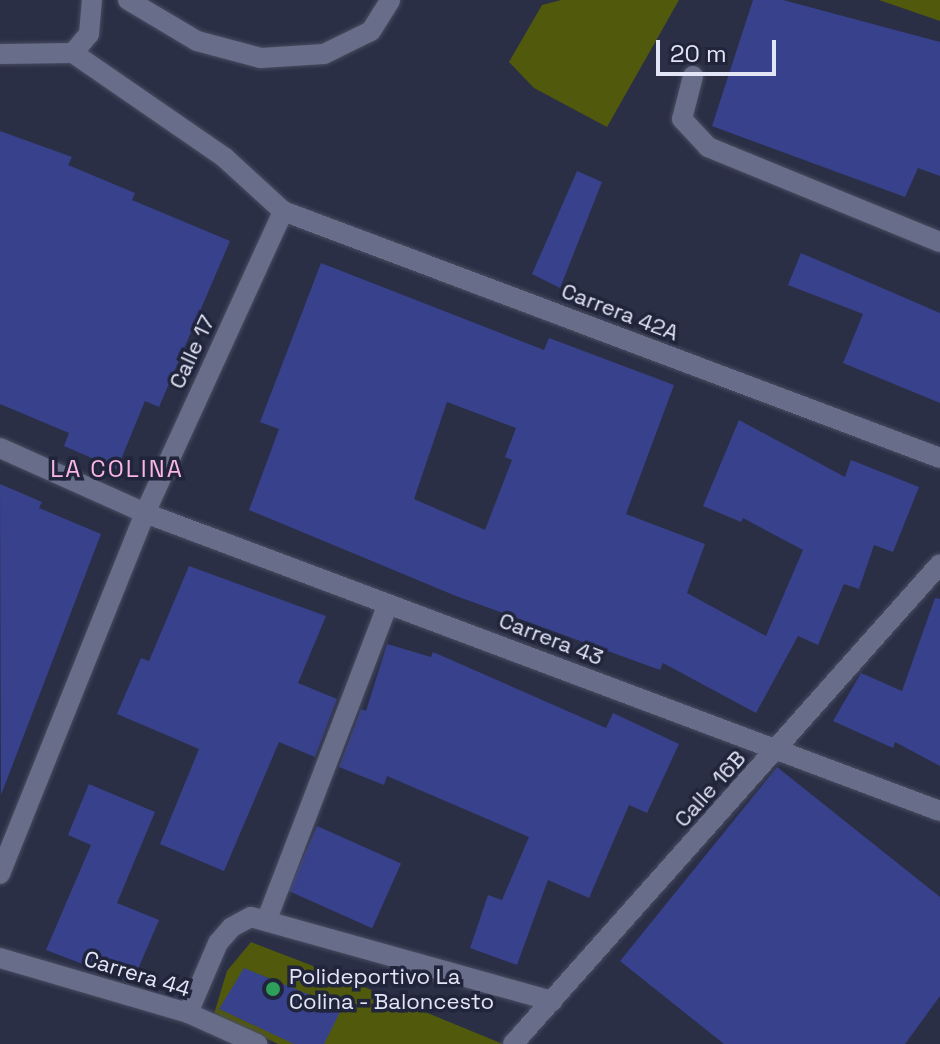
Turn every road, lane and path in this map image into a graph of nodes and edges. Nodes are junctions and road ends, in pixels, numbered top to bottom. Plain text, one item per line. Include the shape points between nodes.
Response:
1 (92, 0) edge
2 (128, 0) edge
3 (390, 0) edge
4 (73, 53) junction
5 (0, 54) edge
6 (693, 76) dead end
7 (283, 211) junction
8 (940, 242) edge
9 (0, 448) edge
10 (940, 458) edge
11 (145, 513) junction
12 (940, 564) edge
13 (388, 604) junction
14 (778, 750) junction
15 (940, 811) edge
16 (0, 874) edge
17 (267, 919) junction
18 (0, 958) edge
19 (552, 1001) junction
20 (188, 1013) junction
21 (257, 1044) edge
22 (513, 1044) edge

1 - 4 street via 89,34
2 - 3 street via 197,41 261,58 324,54 371,31
4 - 5 street
4 - 7 street via 225,158
6 - 8 street via 682,119 708,147
7 - 10 street, Carrera 42A
7 - 11 street, Calle 17
9 - 11 street, Carrera 43
11 - 13 street, Carrera 43
11 - 16 street, Calle 17
12 - 14 street, Calle 16B
13 - 14 street, Carrera 43
13 - 17 street
14 - 15 street, Carrera 43
14 - 19 street, Calle 16B
17 - 19 street
17 - 20 street via 251,917 218,943
18 - 20 street, Carrera 44
19 - 22 street, Calle 16B
20 - 21 street, Carrera 44

